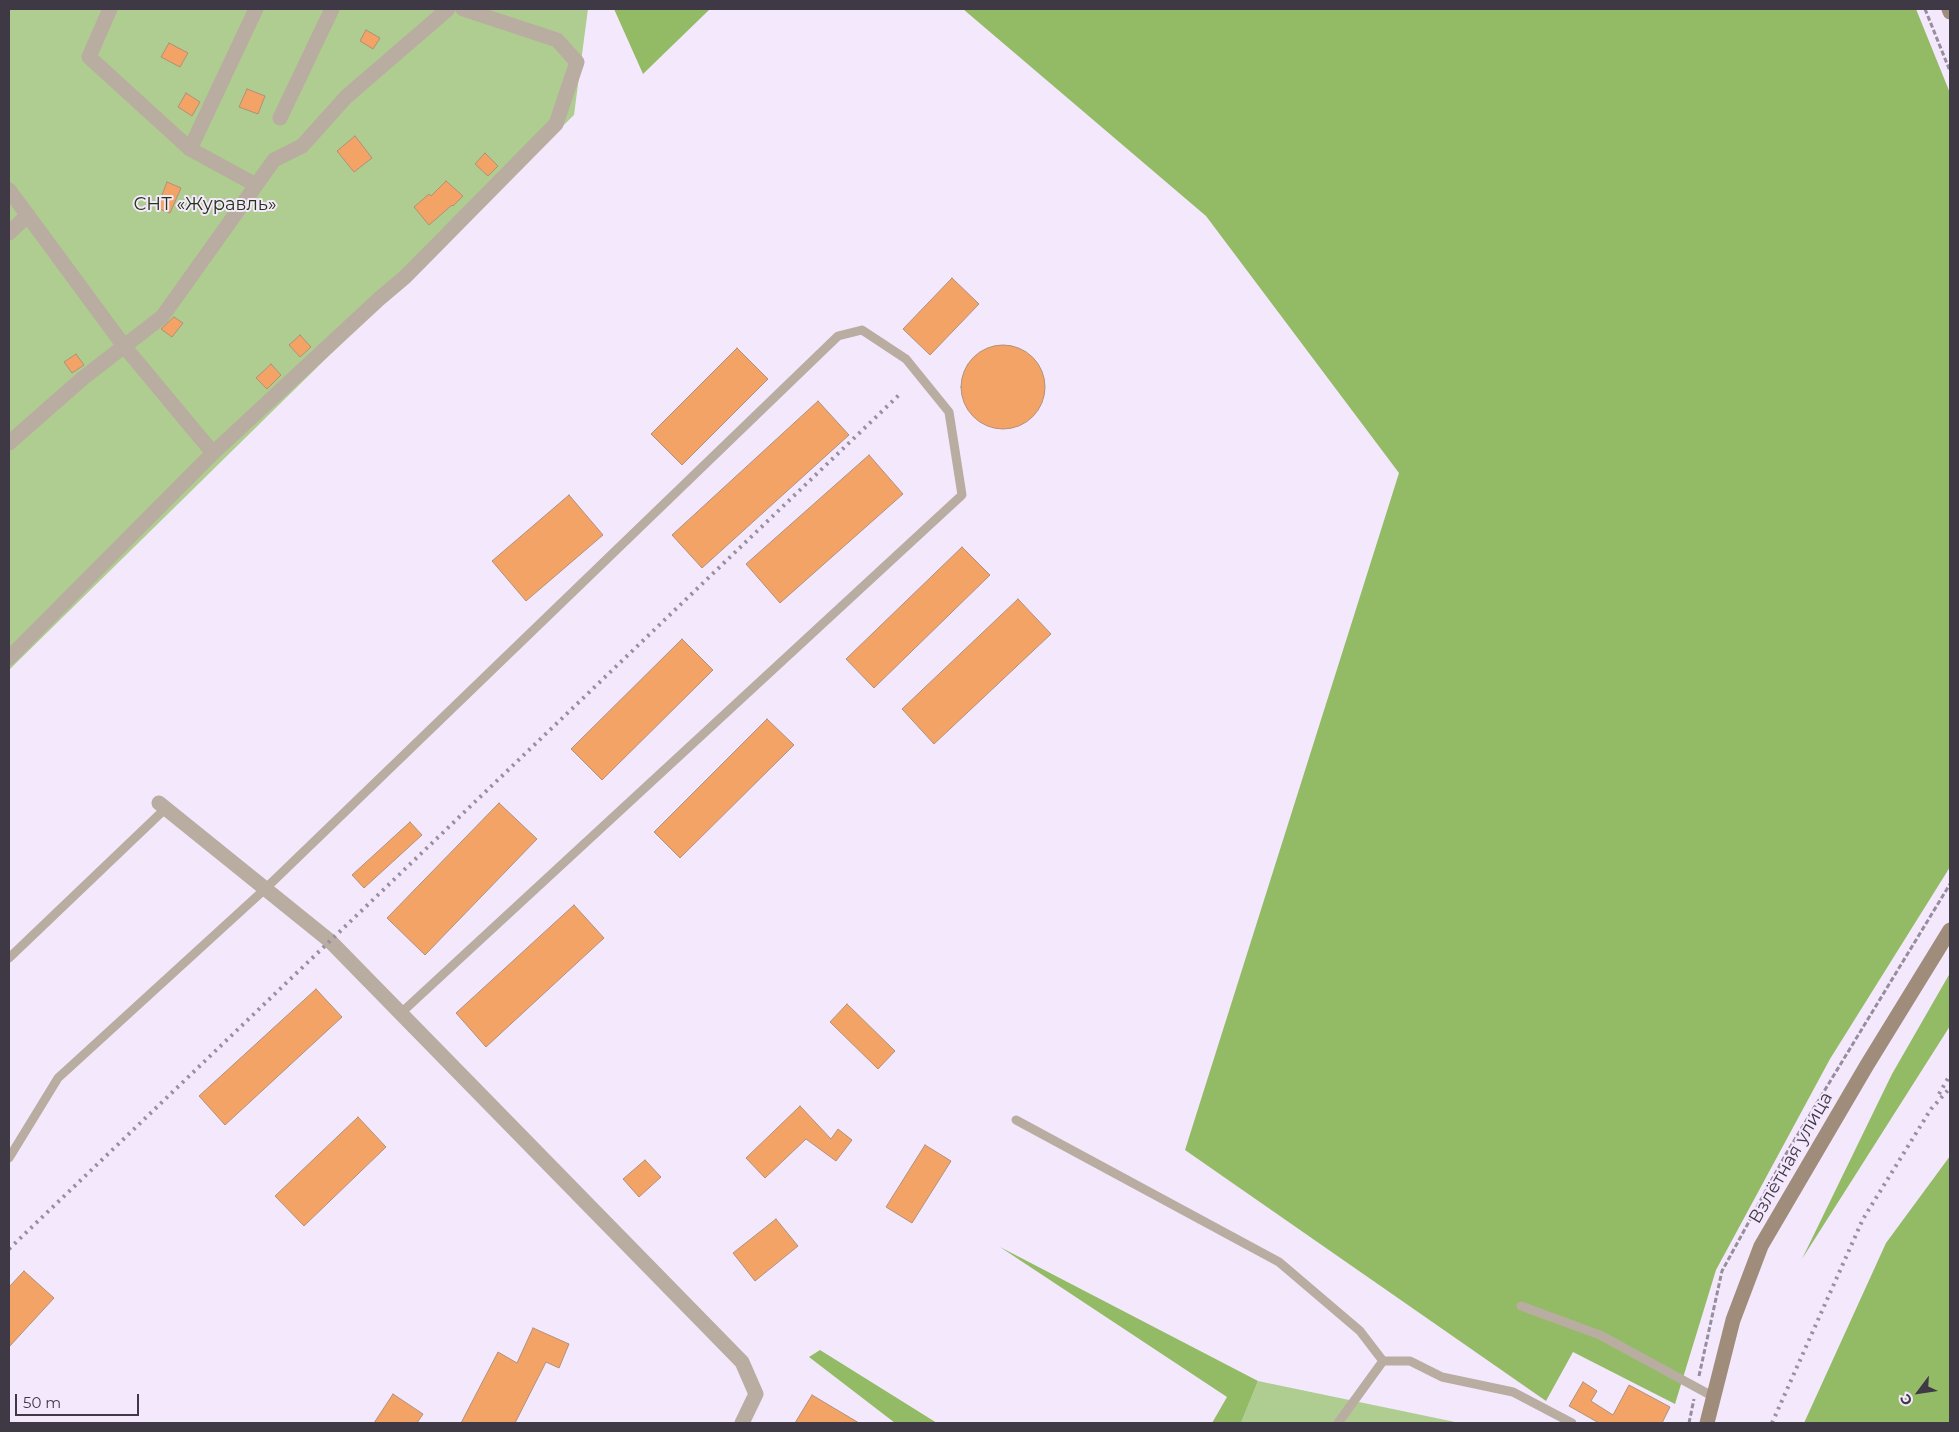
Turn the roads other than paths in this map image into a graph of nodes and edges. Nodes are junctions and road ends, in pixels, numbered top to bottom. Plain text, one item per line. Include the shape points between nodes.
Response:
1 (110, 9) edge
2 (256, 9) edge
3 (332, 9) edge
4 (448, 9) edge
5 (463, 9) edge
6 (280, 118) dead end
7 (190, 149) junction
8 (256, 186) junction
9 (9, 190) edge
10 (28, 215) junction
11 (9, 232) edge
12 (124, 346) junction
13 (9, 443) edge
14 (213, 453) junction
15 (9, 658) edge
16 (162, 805) joint
17 (265, 889) junction
18 (1950, 930) edge
19 (9, 958) edge
20 (401, 1014) junction
21 (1016, 1120) dead end
22 (9, 1158) edge
23 (1521, 1306) dead end
24 (1383, 1360) junction
25 (1714, 1397) junction
26 (742, 1423) edge
27 (1338, 1423) edge
28 (1572, 1423) edge
29 (1707, 1423) edge

1 - 7 street via 89,57
2 - 7 street
3 - 6 street
4 - 8 street via 346,97 302,146 274,160
5 - 14 street via 557,40 577,62 556,124 405,277
7 - 8 street
8 - 12 street via 162,318
9 - 10 street
10 - 11 street
10 - 12 street
12 - 13 street
12 - 14 street
14 - 15 street
16 - 17 street
16 - 19 lane
17 - 20 street via 330,941
17 - 20 lane via 838,336 862,330 906,359 949,412 962,495
17 - 22 lane via 58,1078
18 - 25 street, Взлётная улица via 1761,1246 1733,1320
20 - 26 street via 742,1362 756,1394
21 - 24 lane via 1279,1262 1360,1331
23 - 25 lane via 1600,1334
24 - 27 lane
24 - 28 lane via 1410,1361 1442,1376 1513,1392
25 - 29 street, Взлётная улица

